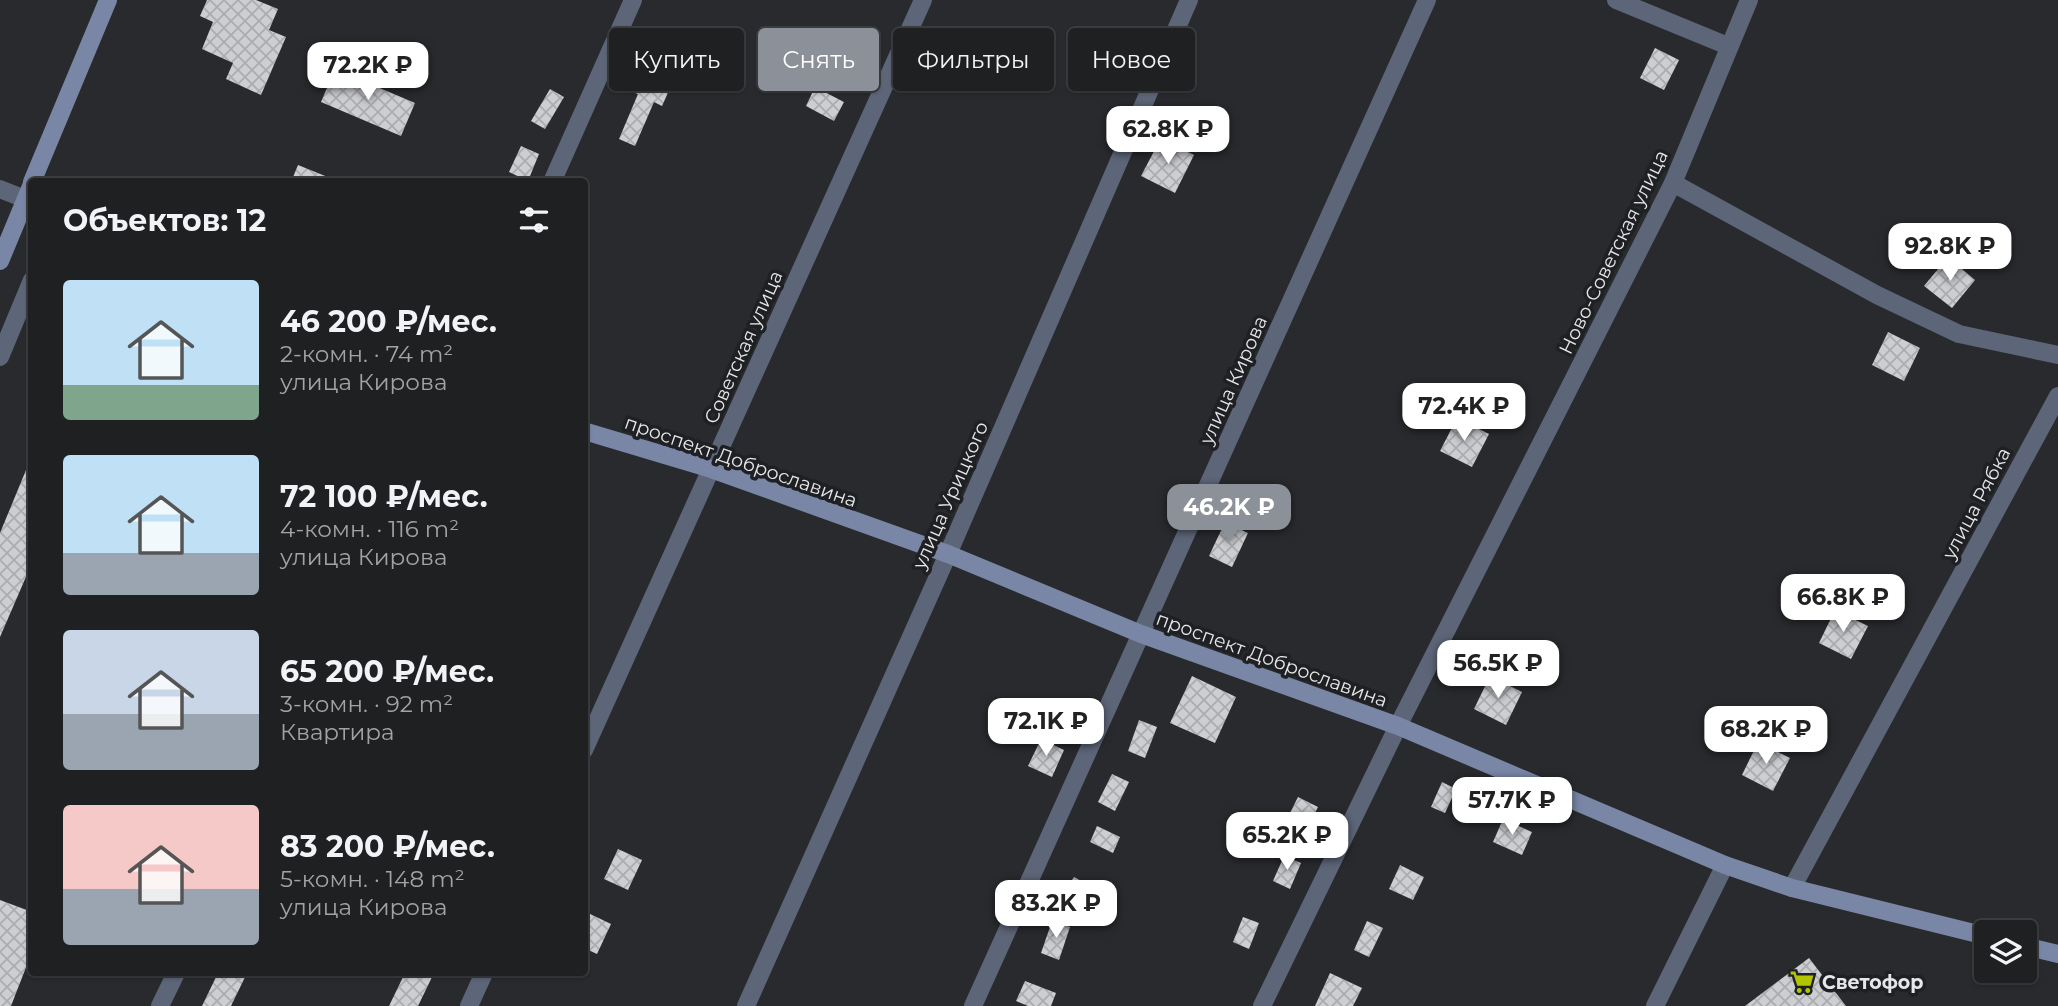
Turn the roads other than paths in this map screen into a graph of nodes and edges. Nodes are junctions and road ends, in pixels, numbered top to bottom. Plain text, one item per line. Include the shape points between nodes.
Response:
1 (108, 0) edge
2 (633, 0) edge
3 (923, 0) edge
4 (1189, 0) edge
5 (1427, 0) edge
6 (1616, 0) edge
7 (1749, 0) edge
8 (1728, 47) junction
9 (36, 178) edge
10 (554, 178) edge
11 (1673, 183) junction
12 (0, 188) edge
13 (28, 192) edge
14 (28, 197) edge
15 (0, 261) edge
16 (28, 290) edge
17 (2058, 355) edge
18 (0, 357) edge
19 (2058, 396) edge
20 (588, 431) edge
21 (711, 469) junction
22 (948, 554) junction
23 (1141, 634) junction
24 (1398, 726) junction
25 (588, 741) edge
26 (1726, 865) junction
27 (1792, 888) junction
28 (1974, 933) edge
29 (2037, 949) edge
30 (2058, 954) edge
31 (175, 976) edge
32 (483, 976) edge
33 (160, 1006) edge
34 (469, 1006) edge
35 (746, 1006) edge
36 (973, 1006) edge
37 (1262, 1006) edge
38 (1655, 1006) edge

1 - 9 street
2 - 10 street
3 - 21 street, Советская улица
4 - 22 street, улица Урицкого
5 - 23 street, улица Кирова
6 - 8 street
7 - 8 street, Ново-Советская улица
8 - 11 street, Ново-Советская улица
11 - 17 street via 1877,295 1959,334
11 - 24 street, Ново-Советская улица
12 - 13 street
14 - 15 street
16 - 18 street
19 - 27 street, улица Рябка
20 - 21 street, проспект Доброславина
21 - 22 street, проспект Доброславина
21 - 25 street, Советская улица
22 - 23 street, проспект Доброславина
22 - 35 street, улица Урицкого
23 - 24 street, проспект Доброславина
23 - 36 street, улица Кирова
24 - 26 street, проспект Доброславина
24 - 37 street, Ново-Советская улица
26 - 27 street, проспект Доброславина
26 - 38 street
27 - 28 street, проспект Доброславина
29 - 30 street
31 - 33 street
32 - 34 street

